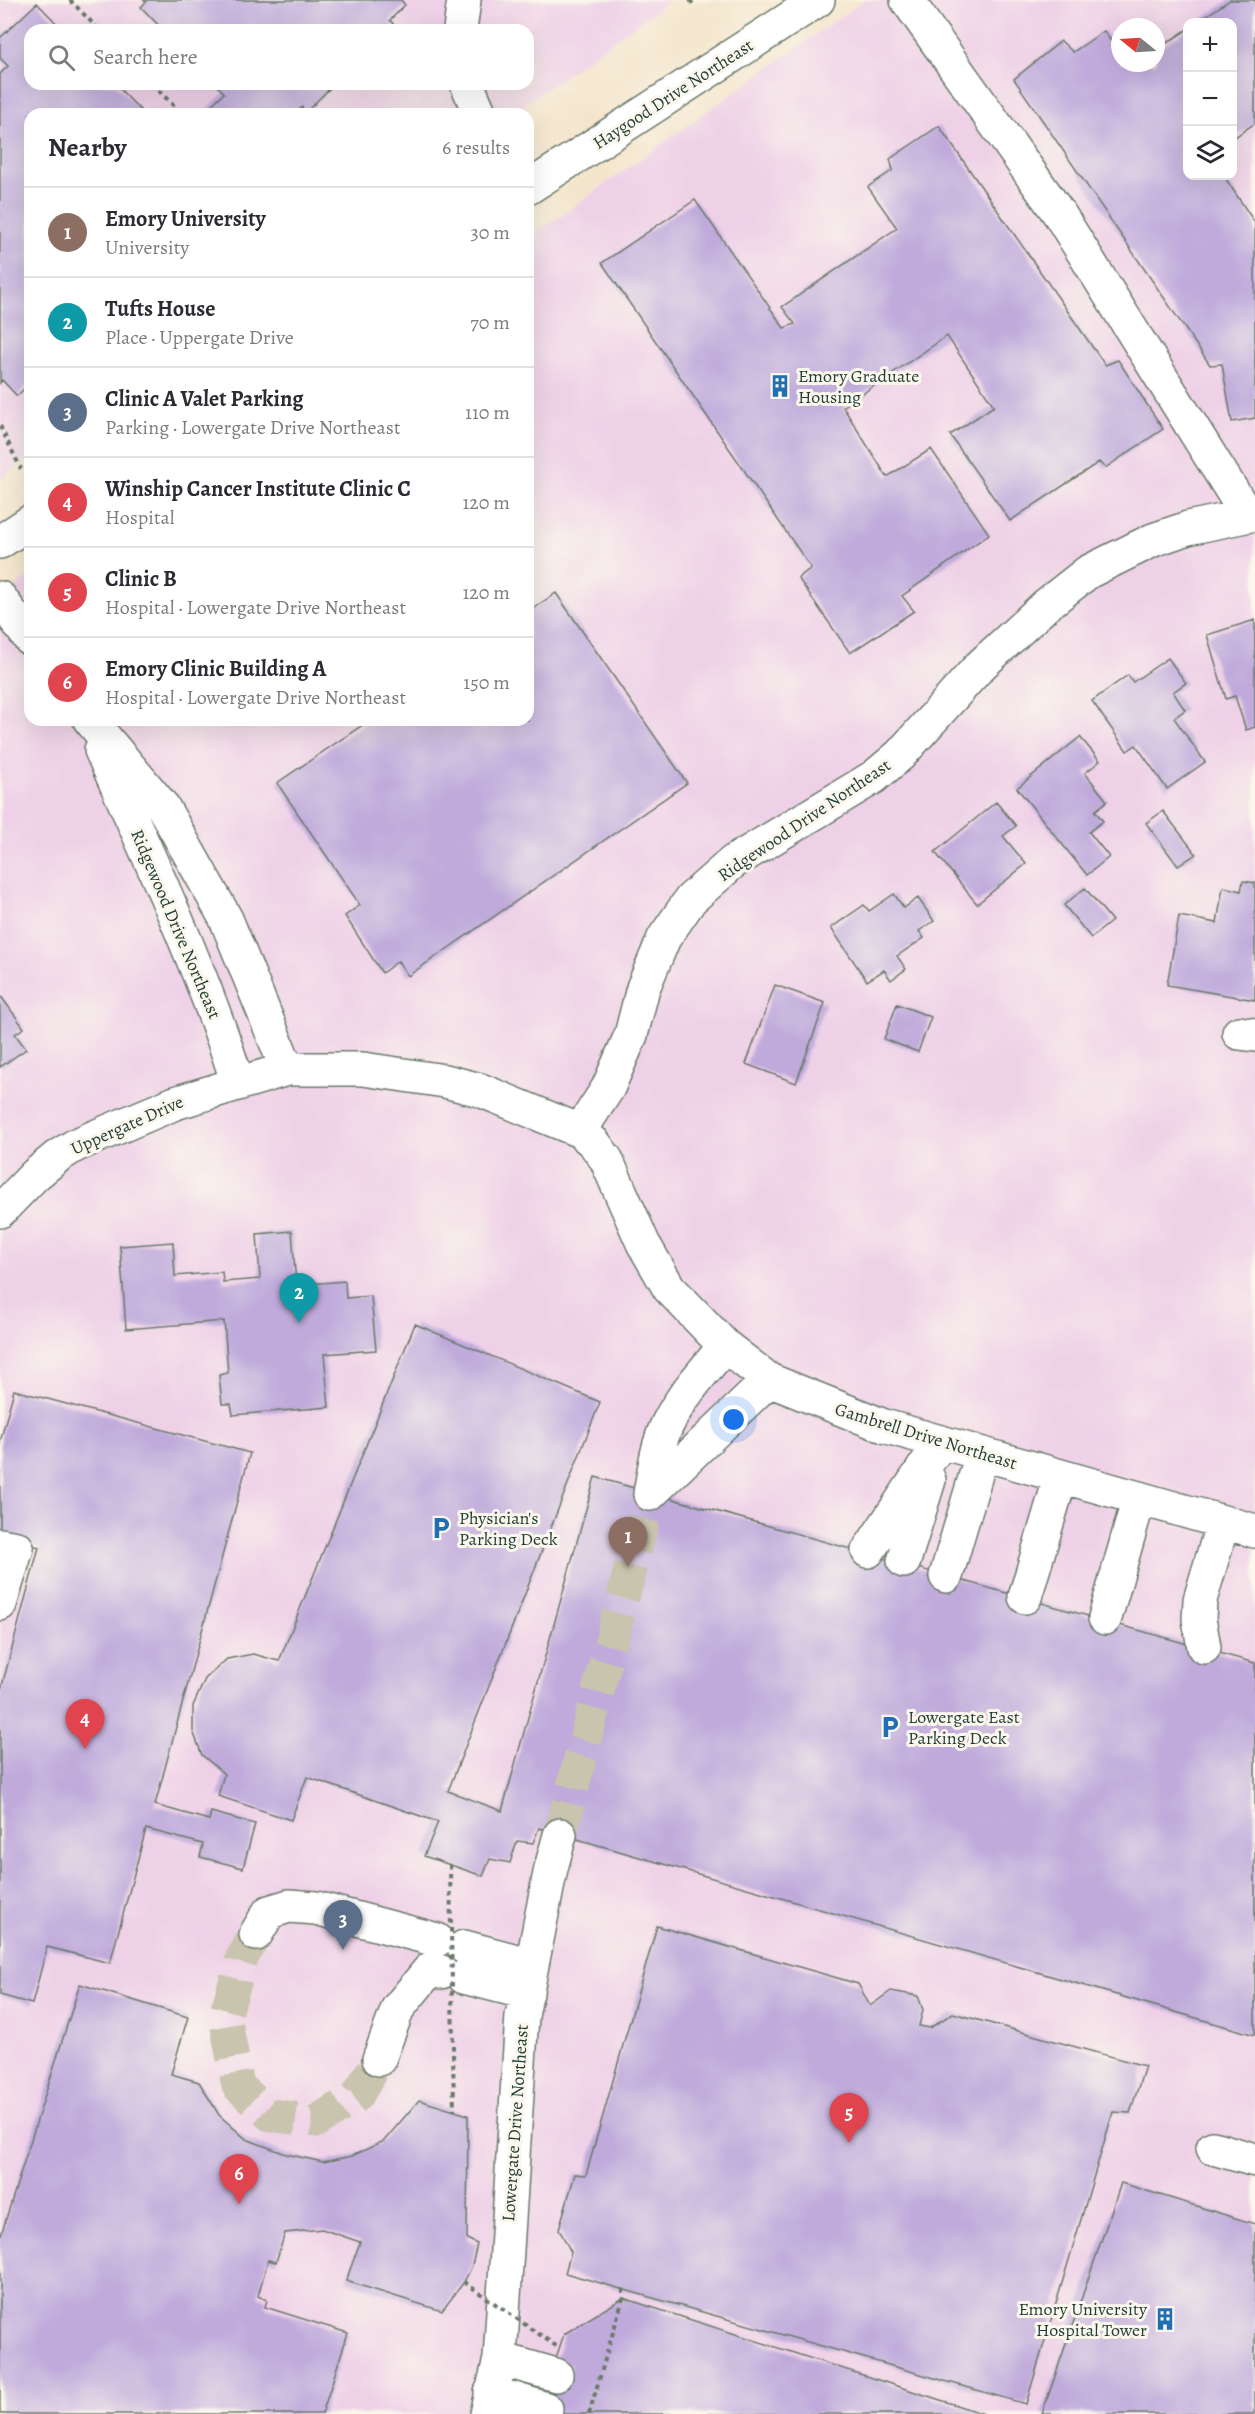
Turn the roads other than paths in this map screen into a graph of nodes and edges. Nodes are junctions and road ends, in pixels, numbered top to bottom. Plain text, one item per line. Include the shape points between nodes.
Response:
1 (464, 0) edge
2 (818, 0) edge
3 (907, 0) edge
4 (461, 24) edge
5 (470, 90) edge
6 (477, 108) edge
7 (534, 184) edge
8 (1251, 515) edge
9 (24, 526) edge
10 (0, 542) edge
11 (0, 598) edge
12 (24, 631) edge
13 (92, 726) edge
14 (94, 726) edge
15 (287, 1069) junction
16 (238, 1084) junction
17 (580, 1131) junction
18 (0, 1211) edge
19 (725, 1346) junction
20 (768, 1380) junction
21 (941, 1442) junction
22 (982, 1454) junction
23 (1061, 1476) junction
24 (1139, 1498) junction
25 (1246, 1523) edge
26 (0, 1545) edge
27 (868, 1551) dead end
28 (904, 1561) dead end
29 (946, 1576) dead end
30 (1025, 1597) dead end
31 (0, 1604) edge
32 (1105, 1618) dead end
33 (1204, 1647) dead end
34 (560, 1835) tunnel mouth
35 (256, 1934) tunnel mouth
36 (451, 1959) junction
37 (530, 1979) junction
38 (379, 2059) tunnel mouth
39 (1213, 2148) dead end
40 (1255, 2160) edge
41 (500, 2359) junction
42 (558, 2362) road end
43 (489, 2403) edge
44 (546, 2409) dead end

1 - 4 street
2 - 7 street, Haygood Drive Northeast
3 - 8 street via 1060,215
5 - 6 street
8 - 17 street, Ridgewood Drive Northeast via 1188,528 1088,572 988,659 900,755 873,777 733,862 691,899 664,938 643,988 631,1035 608,1088
9 - 10 street
11 - 12 street
13 - 16 street, Ridgewood Drive Northeast via 182,930
14 - 15 street, Ridgewood Drive Northeast via 163,807 226,919
15 - 16 street
15 - 17 street via 363,1069 446,1081 480,1090
16 - 18 street, Uppergate Drive via 175,1103 76,1145 35,1175
17 - 19 street, Gambrell Drive Northeast via 606,1159 643,1243 669,1288
19 - 20 street, Gambrell Drive Northeast
19 - 20 street via 689,1389 666,1426 650,1494
20 - 21 street, Gambrell Drive Northeast via 884,1426
21 - 22 street, Gambrell Drive Northeast
21 - 27 street
21 - 28 street
22 - 23 street, Gambrell Drive Northeast
22 - 29 street
23 - 24 street, Gambrell Drive Northeast
23 - 30 street
24 - 25 street, Gambrell Drive Northeast
24 - 32 street
25 - 33 street via 1200,1600
26 - 31 street via 17,1548
34 - 37 street, Lowergate Drive Northeast
35 - 36 street via 268,1912 289,1906 316,1908
36 - 37 street
36 - 38 street via 430,1969 398,2008
37 - 41 street, Lowergate Drive Northeast via 522,2016
39 - 40 street
41 - 42 street
41 - 43 street, Lowergate Drive Northeast
43 - 44 street

